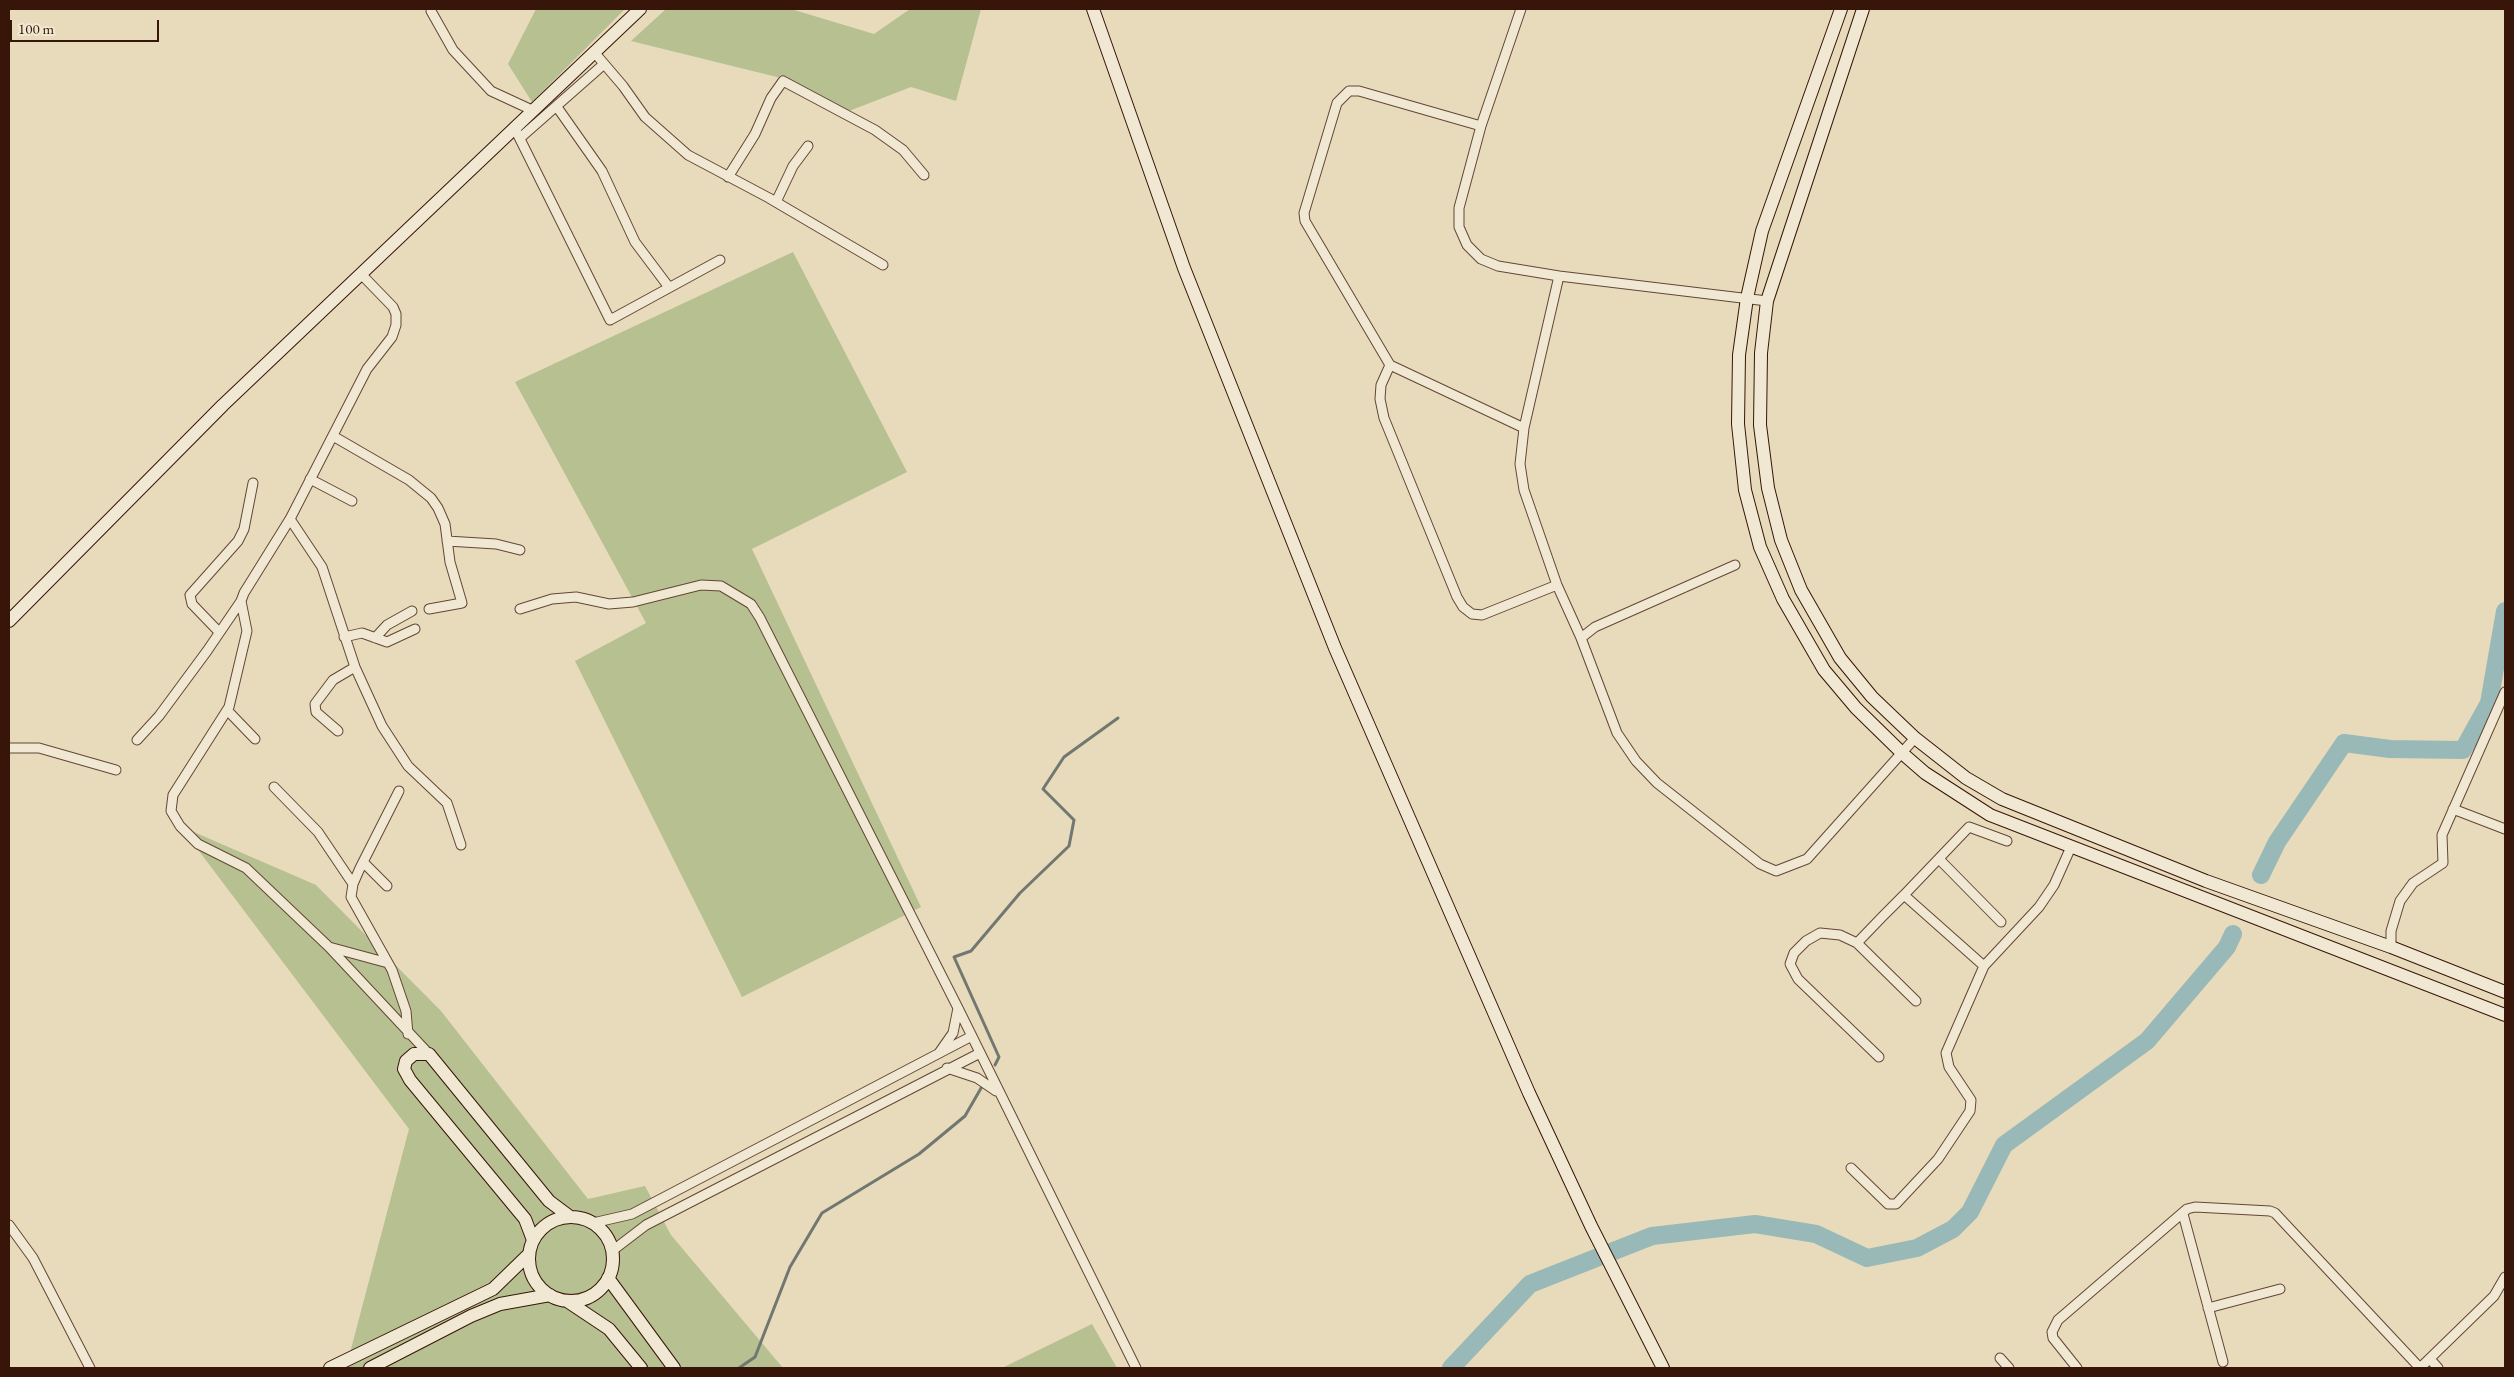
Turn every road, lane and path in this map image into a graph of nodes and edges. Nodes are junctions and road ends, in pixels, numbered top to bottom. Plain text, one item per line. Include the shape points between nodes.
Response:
1 (640, 9) edge
2 (1093, 9) edge
3 (1521, 9) edge
4 (1841, 9) edge
5 (1863, 9) edge
6 (431, 11) dead end
7 (594, 52) junction
8 (604, 64) junction
9 (535, 107) junction
10 (557, 107) junction
11 (547, 115) junction
12 (1481, 126) junction
13 (517, 133) junction
14 (808, 146) dead end
15 (924, 175) dead end
16 (728, 177) junction
17 (776, 202) junction
18 (720, 260) dead end
19 (883, 265) dead end
20 (361, 274) junction
21 (1559, 276) junction
22 (668, 286) junction
23 (1747, 298) junction
24 (1767, 301) junction
25 (1390, 365) junction
26 (1524, 428) junction
27 (333, 436) junction
28 (310, 480) junction
29 (253, 484) dead end
30 (352, 501) dead end
31 (290, 519) junction
32 (447, 540) junction
33 (520, 550) dead end
34 (1735, 565) dead end
35 (1557, 585) junction
36 (241, 601) junction
37 (520, 609) dead end
38 (429, 610) dead end
39 (412, 611) dead end
40 (9, 621) edge
41 (415, 629) dead end
42 (219, 632) junction
43 (344, 637) junction
44 (375, 638) junction
45 (1581, 638) junction
46 (354, 667) junction
47 (2505, 692) edge
48 (228, 711) junction
49 (338, 731) dead end
50 (1915, 738) junction
51 (255, 739) dead end
52 (137, 740) dead end
53 (9, 748) edge
54 (1902, 753) junction
55 (116, 770) dead end
56 (274, 787) dead end
57 (399, 791) dead end
58 (2453, 810) junction
59 (2505, 828) edge
60 (2007, 841) dead end
61 (461, 844) dead end
62 (2071, 846) junction
63 (1939, 858) junction
64 (363, 862) junction
65 (353, 884) junction
66 (387, 886) dead end
67 (1904, 895) junction
68 (2001, 922) dead end
69 (1857, 943) junction
70 (330, 946) junction
71 (2390, 947) junction
72 (388, 963) junction
73 (1984, 966) junction
74 (2505, 992) edge
75 (1916, 1001) dead end
76 (958, 1008) junction
77 (2505, 1015) edge
78 (408, 1034) junction
79 (972, 1036) junction
80 (980, 1053) junction
81 (429, 1054) junction
82 (938, 1054) junction
83 (1879, 1057) dead end
84 (947, 1068) junction
85 (999, 1093) junction
86 (1851, 1168) dead end
87 (2182, 1214) junction
88 (568, 1216) junction
89 (593, 1223) junction
90 (9, 1225) edge
91 (533, 1240) junction
92 (612, 1251) junction
93 (528, 1255) junction
94 (2505, 1277) edge
95 (608, 1278) junction
96 (2280, 1289) dead end
97 (550, 1295) junction
98 (566, 1300) junction
99 (2208, 1308) junction
100 (2000, 1358) dead end
101 (2430, 1359) junction
102 (2223, 1362) dead end
103 (90, 1368) edge
104 (330, 1368) edge
105 (370, 1368) edge
106 (641, 1368) edge
107 (674, 1368) edge
108 (1136, 1368) edge
109 (1663, 1368) edge
110 (2009, 1368) edge
111 (2077, 1368) edge
112 (2420, 1368) edge
113 (2438, 1368) edge

1 - 7 street
2 - 109 street via 1184,268 1335,648 1525,1084 1590,1226
3 - 12 street
4 - 23 street via 1762,231
5 - 24 street
6 - 9 street via 453,50 491,91
7 - 8 street
7 - 9 street
8 - 10 street
8 - 16 street via 645,116 688,155
9 - 11 street
9 - 13 street
10 - 11 street
10 - 22 street via 602,171 635,242
11 - 13 street
12 - 21 street via 1459,208 1459,227 1467,245 1482,259 1498,266
12 - 25 street via 1359,91 1349,91 1337,103 1304,213 1305,221
13 - 20 street
13 - 22 street via 610,320
14 - 17 street
15 - 16 street via 903,150 889,140 784,81 771,98
16 - 17 street
17 - 19 street
18 - 22 street
20 - 27 street via 393,307 396,325 392,337 367,369
20 - 40 street via 216,412
21 - 23 street
21 - 26 street
23 - 24 street
23 - 54 street via 1740,355 1738,424 1745,490 1760,547 1783,599 1824,670 1856,708
24 - 50 street via 1761,354 1760,425 1768,488 1781,540 1801,590 1840,658 1872,697
25 - 26 street
25 - 35 street via 1381,385 1384,418 1463,607 1472,614 1482,614
26 - 35 street via 1520,464 1524,490
27 - 28 street
27 - 32 street via 420,488 438,508
28 - 30 street
28 - 31 street
29 - 42 street via 244,529 238,541 190,595 192,604
31 - 36 street
31 - 43 street via 322,567
32 - 33 street via 496,544
32 - 38 street via 462,604
34 - 45 street via 1594,627
35 - 45 street
36 - 42 street
36 - 48 street via 247,631
37 - 76 street via 552,599 576,597 609,604 633,602 701,585 721,586 751,604
39 - 44 street via 387,625
41 - 44 street via 387,642
42 - 52 street via 159,716
43 - 44 street via 362,633
43 - 46 street
45 - 54 street via 1617,733 1636,761 1657,783 1760,864 1776,870 1808,859
46 - 49 street via 333,680 315,704 316,712
46 - 61 street via 382,726 408,766 447,803
47 - 58 street
48 - 51 street
48 - 70 street via 173,794 171,811 180,826 198,844 246,868
50 - 54 street
50 - 71 street via 1966,778 2002,799 2206,881
53 - 55 street via 38,748
54 - 62 street via 1926,773 1990,815
56 - 65 street via 318,832
57 - 64 street
58 - 59 street
58 - 71 street via 2442,835 2443,863 2413,883 2400,901 2390,931
60 - 63 street via 1969,827
62 - 73 street via 2054,885 2039,907
62 - 77 street
63 - 67 street
63 - 68 street
64 - 65 street
64 - 66 street
65 - 72 street via 351,897
67 - 69 street
67 - 73 street
69 - 75 street
69 - 83 street via 1840,935 1820,933 1794,953 1790,964 1798,980
70 - 72 street
70 - 78 street
71 - 74 street
72 - 78 street via 406,1011
73 - 86 street via 1946,1053 1949,1067 1970,1100 1970,1111 1938,1159 1896,1204 1888,1204
76 - 79 street
76 - 82 street via 954,1034
78 - 81 street
79 - 80 street
79 - 82 street
80 - 84 street
80 - 85 street
81 - 88 street via 549,1201
81 - 91 street via 414,1054 406,1061 404,1069 525,1219
82 - 89 street via 632,1214
84 - 85 street via 977,1078
84 - 92 street via 646,1225
85 - 108 street
87 - 99 street
87 - 111 street via 2058,1320 2052,1332 2053,1338
87 - 112 street via 2195,1207 2276,1214
88 - 89 street
88 - 91 street via 548,1223
89 - 92 street via 606,1235
90 - 103 street via 33,1258
91 - 93 street
92 - 95 street via 613,1265
93 - 97 street via 531,1274 542,1290
93 - 104 street via 493,1289
94 - 101 street via 2494,1296
95 - 98 street via 591,1296
95 - 107 street
96 - 99 street
97 - 98 street
97 - 105 street via 500,1304
98 - 106 street via 609,1329
99 - 102 street
100 - 110 street
101 - 112 street
101 - 113 street

